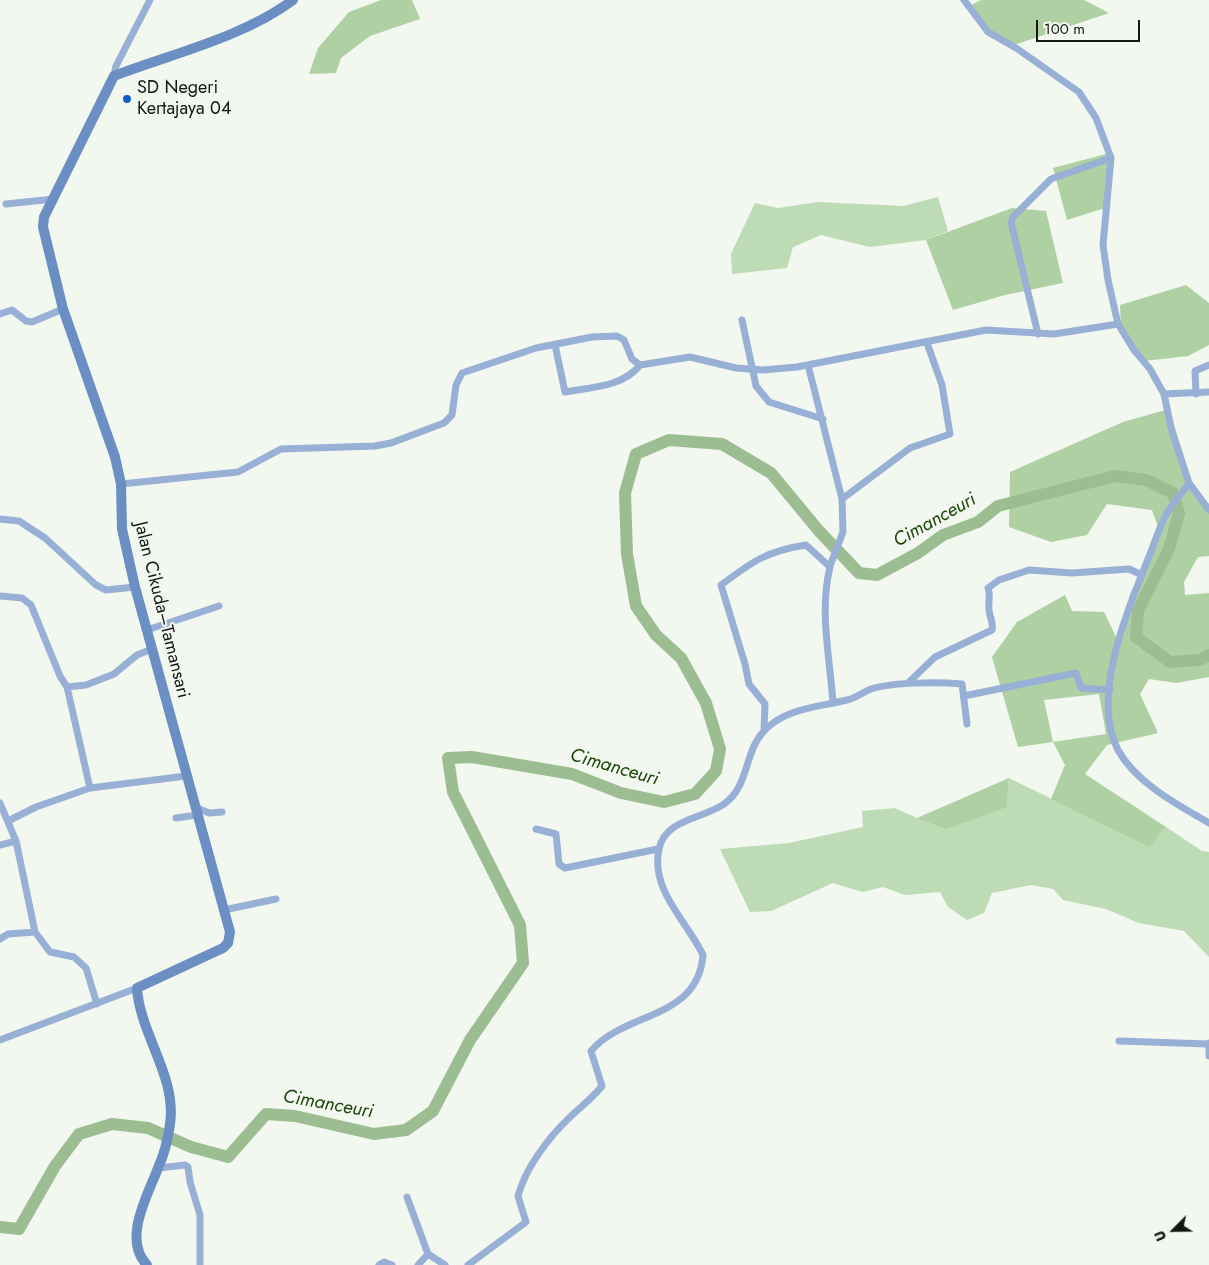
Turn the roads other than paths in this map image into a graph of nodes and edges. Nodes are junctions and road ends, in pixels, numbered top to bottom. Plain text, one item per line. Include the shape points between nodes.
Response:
1 (150, 0) edge
2 (293, 0) edge
3 (964, 0) edge
4 (114, 76) junction
5 (1111, 158) junction
6 (54, 198) junction
7 (6, 204) dead end
8 (63, 309) junction
9 (0, 314) edge
10 (742, 320) dead end
11 (1118, 324) junction
12 (1038, 334) junction
13 (927, 343) junction
14 (555, 345) junction
15 (1209, 364) edge
16 (640, 365) junction
17 (808, 365) junction
18 (754, 370) junction
19 (1209, 392) edge
20 (1164, 394) junction
21 (1196, 394) junction
22 (823, 418) junction
23 (1189, 483) junction
24 (121, 484) junction
25 (842, 499) junction
26 (1209, 510) edge
27 (0, 519) edge
28 (830, 566) dead end
29 (1142, 575) junction
30 (135, 587) junction
31 (0, 596) edge
32 (219, 606) dead end
33 (147, 630) junction
34 (152, 649) junction
35 (908, 683) junction
36 (67, 687) junction
37 (1110, 690) junction
38 (964, 696) junction
39 (833, 703) junction
40 (968, 724) dead end
41 (764, 731) junction
42 (186, 776) junction
43 (90, 788) junction
44 (0, 803) edge
45 (196, 811) junction
46 (222, 812) dead end
47 (176, 818) dead end
48 (8, 821) junction
49 (1209, 823) edge
50 (536, 829) dead end
51 (16, 841) junction
52 (0, 845) edge
53 (658, 849) junction
54 (276, 898) dead end
55 (224, 910) junction
56 (35, 932) junction
57 (0, 939) edge
58 (137, 988) junction
59 (98, 1004) junction
60 (0, 1040) edge
61 (1119, 1041) dead end
62 (1209, 1043) edge
63 (1209, 1056) edge
64 (159, 1168) junction
65 (407, 1197) dead end
66 (428, 1254) junction
67 (148, 1265) edge
68 (200, 1265) edge
69 (379, 1265) edge
70 (392, 1265) edge
71 (418, 1265) edge
72 (445, 1265) edge
73 (468, 1265) edge

1 - 4 street
2 - 4 street via 264,18 201,45
3 - 5 street via 988,32 1079,92 1096,118
4 - 6 street, Jalan Cikuda–Tamansari
5 - 11 street via 1103,245
5 - 12 street via 1051,179 1013,216 1011,222
6 - 7 street
6 - 8 street, Jalan Cikuda–Tamansari via 44,217 43,228
8 - 9 street via 32,322 12,310
8 - 24 street, Jalan Cikuda–Tamansari via 116,457
10 - 18 street
11 - 12 street
11 - 20 street
12 - 13 street via 986,330
13 - 17 street
13 - 25 street via 942,385 950,434 910,448
14 - 16 street via 592,337 617,336 624,340 632,359
14 - 16 street via 565,392 608,384 630,376
14 - 24 street via 536,348 462,373 456,384 452,415 444,423 391,443 280,449 238,472
15 - 21 street via 1194,371
16 - 18 street via 690,357
17 - 18 street
17 - 22 street
18 - 22 street via 756,386 769,402
19 - 21 street
20 - 21 street
20 - 23 street via 1172,432
22 - 25 street
23 - 26 street
23 - 29 street via 1166,514
24 - 30 street, Jalan Cikuda–Tamansari via 122,529
25 - 28 street via 843,532
27 - 30 street via 19,521 45,538 96,585 106,590
29 - 35 street via 1129,569 1072,573 1029,570 999,580 988,588 992,598 989,608 992,630 935,657
29 - 37 street via 1119,638
30 - 33 street, Jalan Cikuda–Tamansari
31 - 36 street via 22,598 31,605
32 - 33 street
33 - 34 street, Jalan Cikuda–Tamansari
34 - 36 street via 137,654 114,674 86,685
34 - 42 street, Jalan Cikuda–Tamansari
35 - 38 street via 962,684
35 - 39 street via 871,689 849,700
36 - 43 street
37 - 38 street via 1081,688 1076,674
37 - 49 street via 1110,721 1118,750 1147,782
38 - 40 street
39 - 41 street via 789,715
39 - 41 street via 826,640 826,582 830,566 806,545 777,550 749,564 721,585 749,684 765,704
41 - 53 street via 752,748 736,793 715,809 667,830
42 - 43 street
42 - 45 street, Jalan Cikuda–Tamansari
43 - 48 street via 36,807
44 - 48 street
45 - 46 street
45 - 47 street
45 - 55 street, Jalan Cikuda–Tamansari
48 - 51 street
50 - 53 street via 556,834 559,864 564,868
51 - 52 street
51 - 56 street
53 - 73 street via 658,867 664,890 703,955 694,985 676,1004 620,1028 590,1051 602,1086 560,1128 533,1165 518,1196 526,1222
54 - 55 street
55 - 58 street, Jalan Cikuda–Tamansari via 230,932 228,943 223,948
56 - 57 street via 8,934
56 - 59 street via 50,952 74,957 86,968
58 - 59 street
58 - 64 street via 171,1104 170,1124
59 - 60 street
61 - 62 street
62 - 63 street
64 - 67 street via 139,1219 137,1239 140,1254
64 - 68 street via 188,1167 200,1215
65 - 66 street
66 - 71 street
66 - 72 street
69 - 70 street via 384,1262

